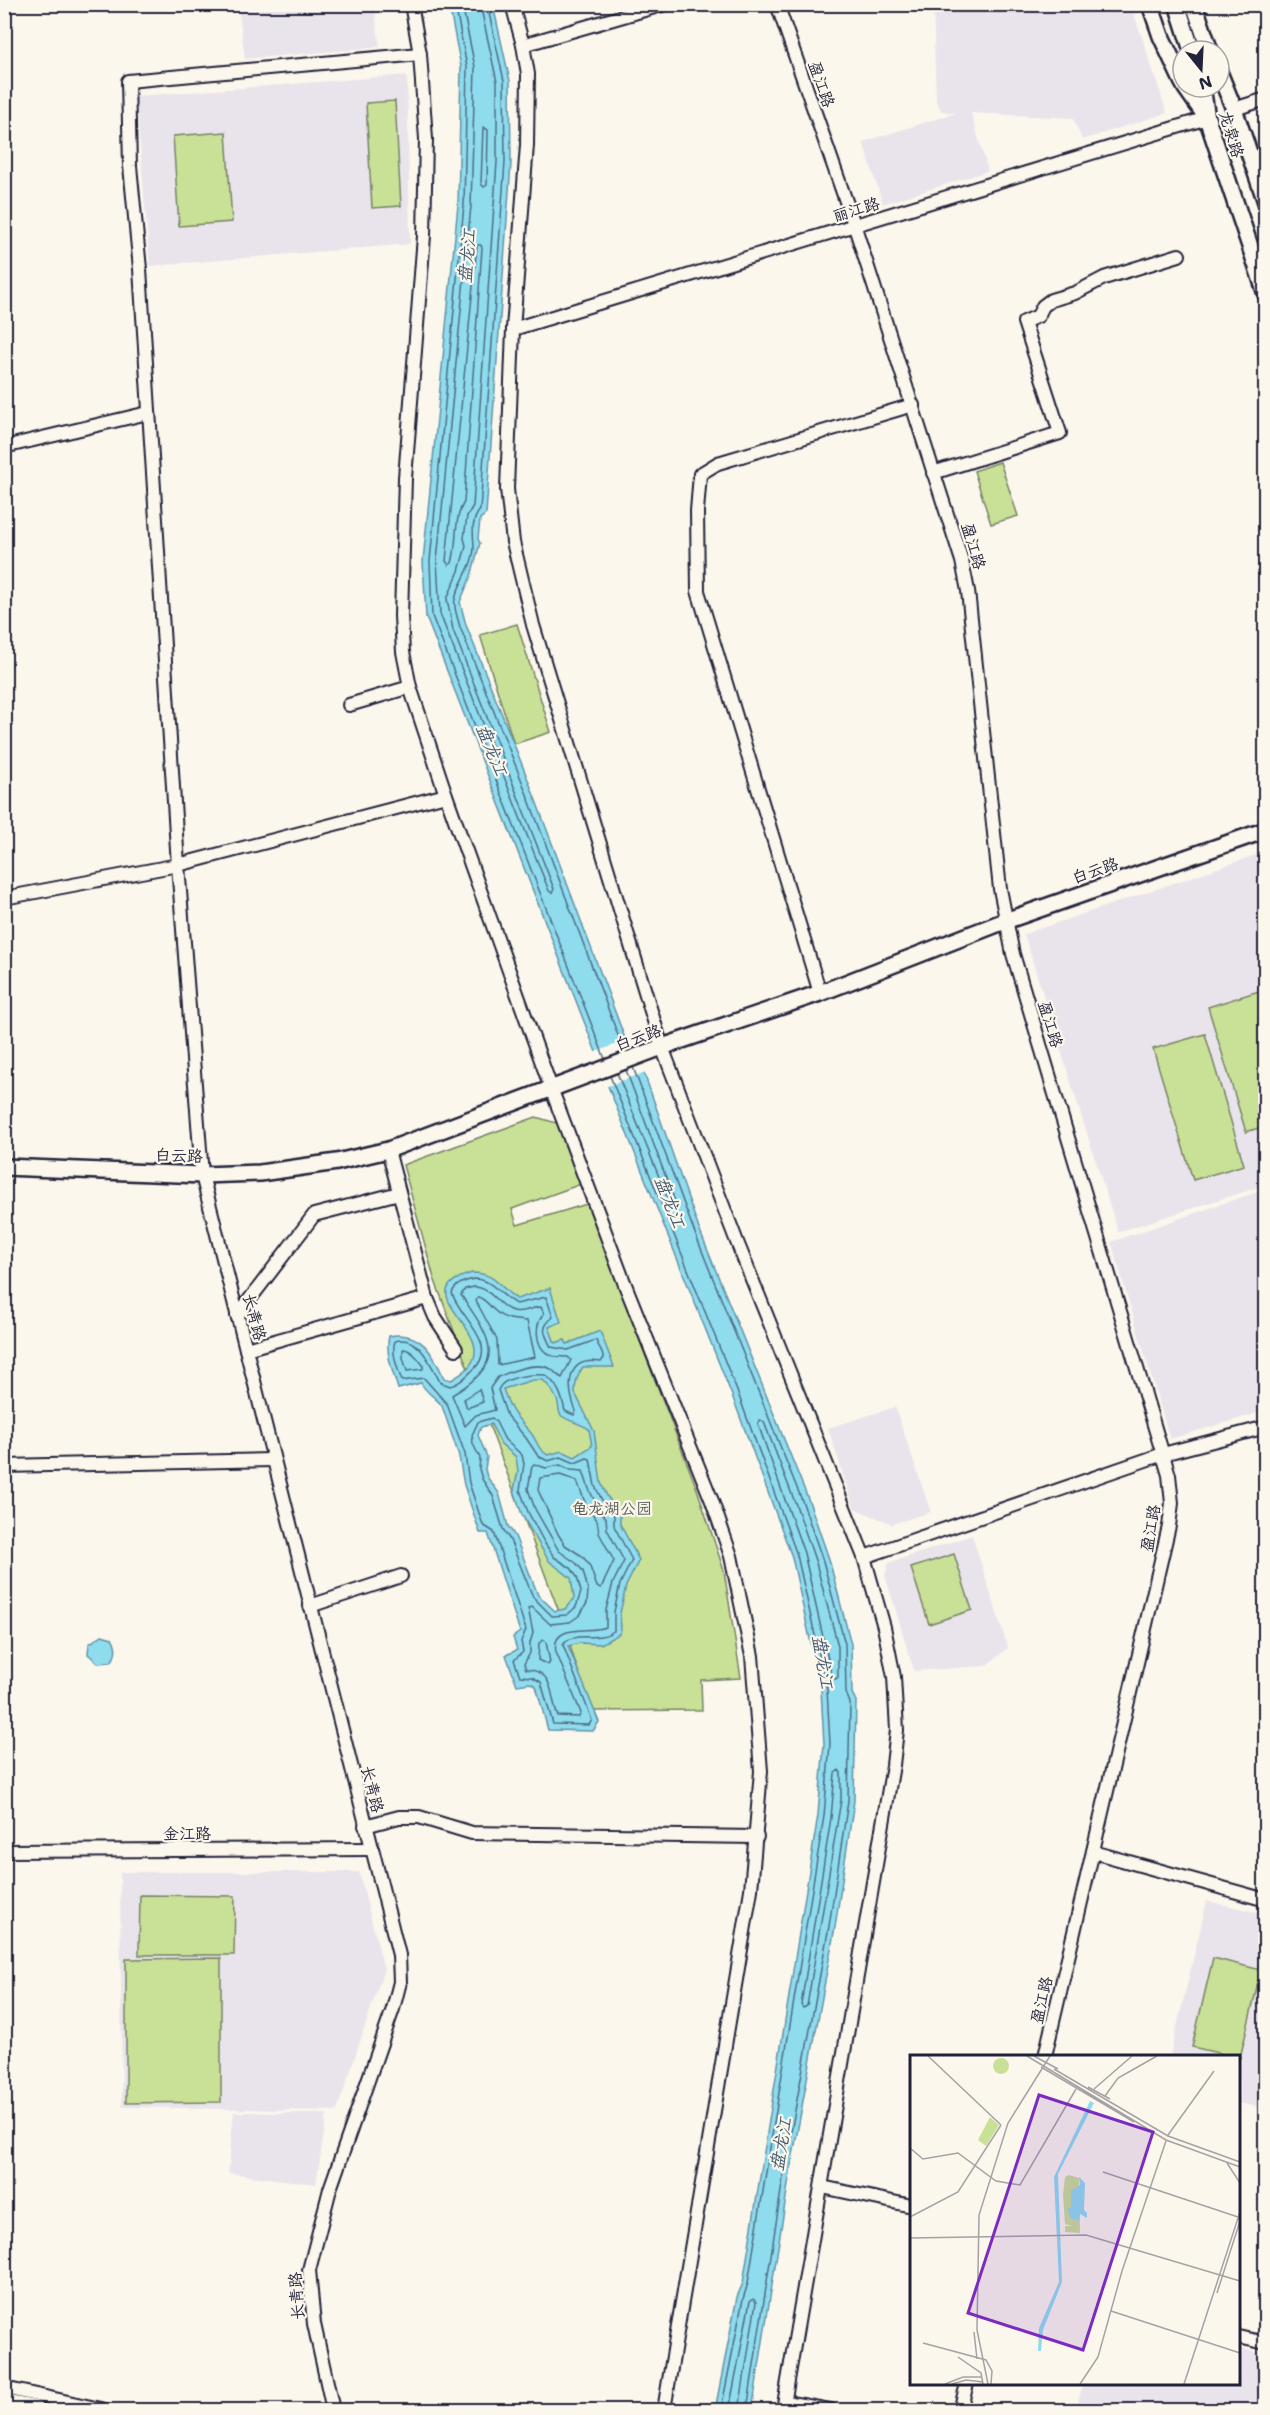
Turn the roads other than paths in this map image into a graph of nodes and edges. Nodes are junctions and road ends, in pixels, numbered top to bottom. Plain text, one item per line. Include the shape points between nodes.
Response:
1 (411, 4) edge
2 (512, 4) edge
3 (665, 4) edge
4 (777, 4) edge
5 (1150, 4) edge
6 (1161, 4) edge
7 (1177, 4) edge
8 (1194, 4) edge
9 (1173, 39) edge
10 (1188, 39) edge
11 (1206, 39) edge
12 (523, 45) junction
13 (420, 54) junction
14 (1171, 57) edge
15 (1194, 99) edge
16 (1199, 99) edge
17 (1204, 99) edge
18 (1230, 99) edge
19 (1266, 99) edge
20 (1234, 109) junction
21 (1207, 118) junction
22 (1266, 202) edge
23 (855, 227) junction
24 (1179, 255) dead end
25 (1266, 294) edge
26 (513, 329) junction
27 (913, 405) junction
28 (148, 413) junction
29 (4, 447) edge
30 (933, 473) junction
31 (410, 687) junction
32 (349, 705) dead end
33 (446, 795) junction
34 (1266, 830) edge
35 (178, 865) junction
36 (4, 898) edge
37 (1005, 921) junction
38 (820, 993) junction
39 (662, 1047) junction
40 (551, 1088) junction
41 (388, 1150) junction
42 (4, 1167) edge
43 (202, 1175) junction
44 (399, 1193) junction
45 (427, 1298) junction
46 (237, 1316) junction
47 (246, 1348) junction
48 (456, 1349) dead end
49 (1266, 1427) edge
50 (1163, 1454) junction
51 (273, 1460) junction
52 (4, 1466) edge
53 (864, 1557) junction
54 (400, 1576) dead end
55 (310, 1606) junction
56 (365, 1826) junction
57 (757, 1837) junction
58 (370, 1849) junction
59 (4, 1851) edge
60 (1093, 1852) junction
61 (1266, 1900) edge
62 (1045, 2055) edge
63 (822, 2187) junction
64 (910, 2206) edge
65 (1240, 2337) edge
66 (1266, 2343) edge
67 (967, 2385) edge
68 (4, 2388) edge
69 (4, 2404) edge
70 (784, 2406) edge
71 (35, 2410) edge
72 (105, 2410) edge
73 (333, 2410) edge
74 (664, 2410) edge
75 (830, 2410) edge
76 (960, 2410) edge

1 - 13 street
2 - 12 street
3 - 12 street
4 - 23 street, 盈江路
5 - 14 main road
6 - 9 main road
7 - 10 main road
8 - 11 main road
12 - 26 street via 528,74 527,145
13 - 28 street, 长青路 via 128,81 130,166
13 - 31 street via 426,139 424,236 405,478 401,616
15 - 21 main road
16 - 21 main road
17 - 21 main road, 龙泉路
18 - 20 main road, 龙泉路
19 - 20 street
20 - 22 main road, 龙泉路
21 - 23 street, 丽江路
21 - 25 main road, 龙泉路
23 - 26 street, 丽江路
23 - 27 street, 盈江路
24 - 30 street via 1104,278 1051,300 1038,316 1024,322 1059,433
26 - 39 street via 507,489 513,542 533,625
27 - 30 street, 盈江路
27 - 38 street via 718,463 700,474 696,511 698,591
28 - 29 street
28 - 35 street, 长青路
30 - 37 street, 盈江路 via 968,591
31 - 32 street
31 - 33 street
33 - 35 street
33 - 40 street
34 - 37 main road, 白云路
35 - 36 street
35 - 43 street, 长青路
37 - 38 main road, 白云路
37 - 50 street, 盈江路
38 - 39 main road, 白云路
39 - 40 main road, 白云路
39 - 53 street
40 - 41 main road, 白云路
40 - 57 street via 731,1556 752,1656 757,1708 761,1771
41 - 43 main road, 白云路 via 260,1173
41 - 44 street
42 - 43 main road, 白云路
43 - 46 street, 长青路
44 - 45 street
44 - 46 street via 314,1215
45 - 47 street
45 - 48 street
46 - 47 street, 长青路
47 - 51 street, 长青路
49 - 50 street
50 - 53 street
50 - 60 street, 盈江路 via 1172,1503 1169,1526
51 - 52 street
51 - 55 street, 长青路
53 - 63 street via 894,1677 897,1730
54 - 55 street
55 - 56 street, 长青路
56 - 57 street via 399,1817 419,1817 472,1833
56 - 58 street, 长青路
57 - 74 street
58 - 59 street, 金江路
58 - 73 street, 长青路 via 399,1955 400,1982 330,2189 309,2270 314,2324
60 - 61 street
60 - 62 street, 盈江路
63 - 64 street
63 - 70 street
65 - 66 street
67 - 76 street
68 - 72 street
69 - 71 highway
70 - 75 street

